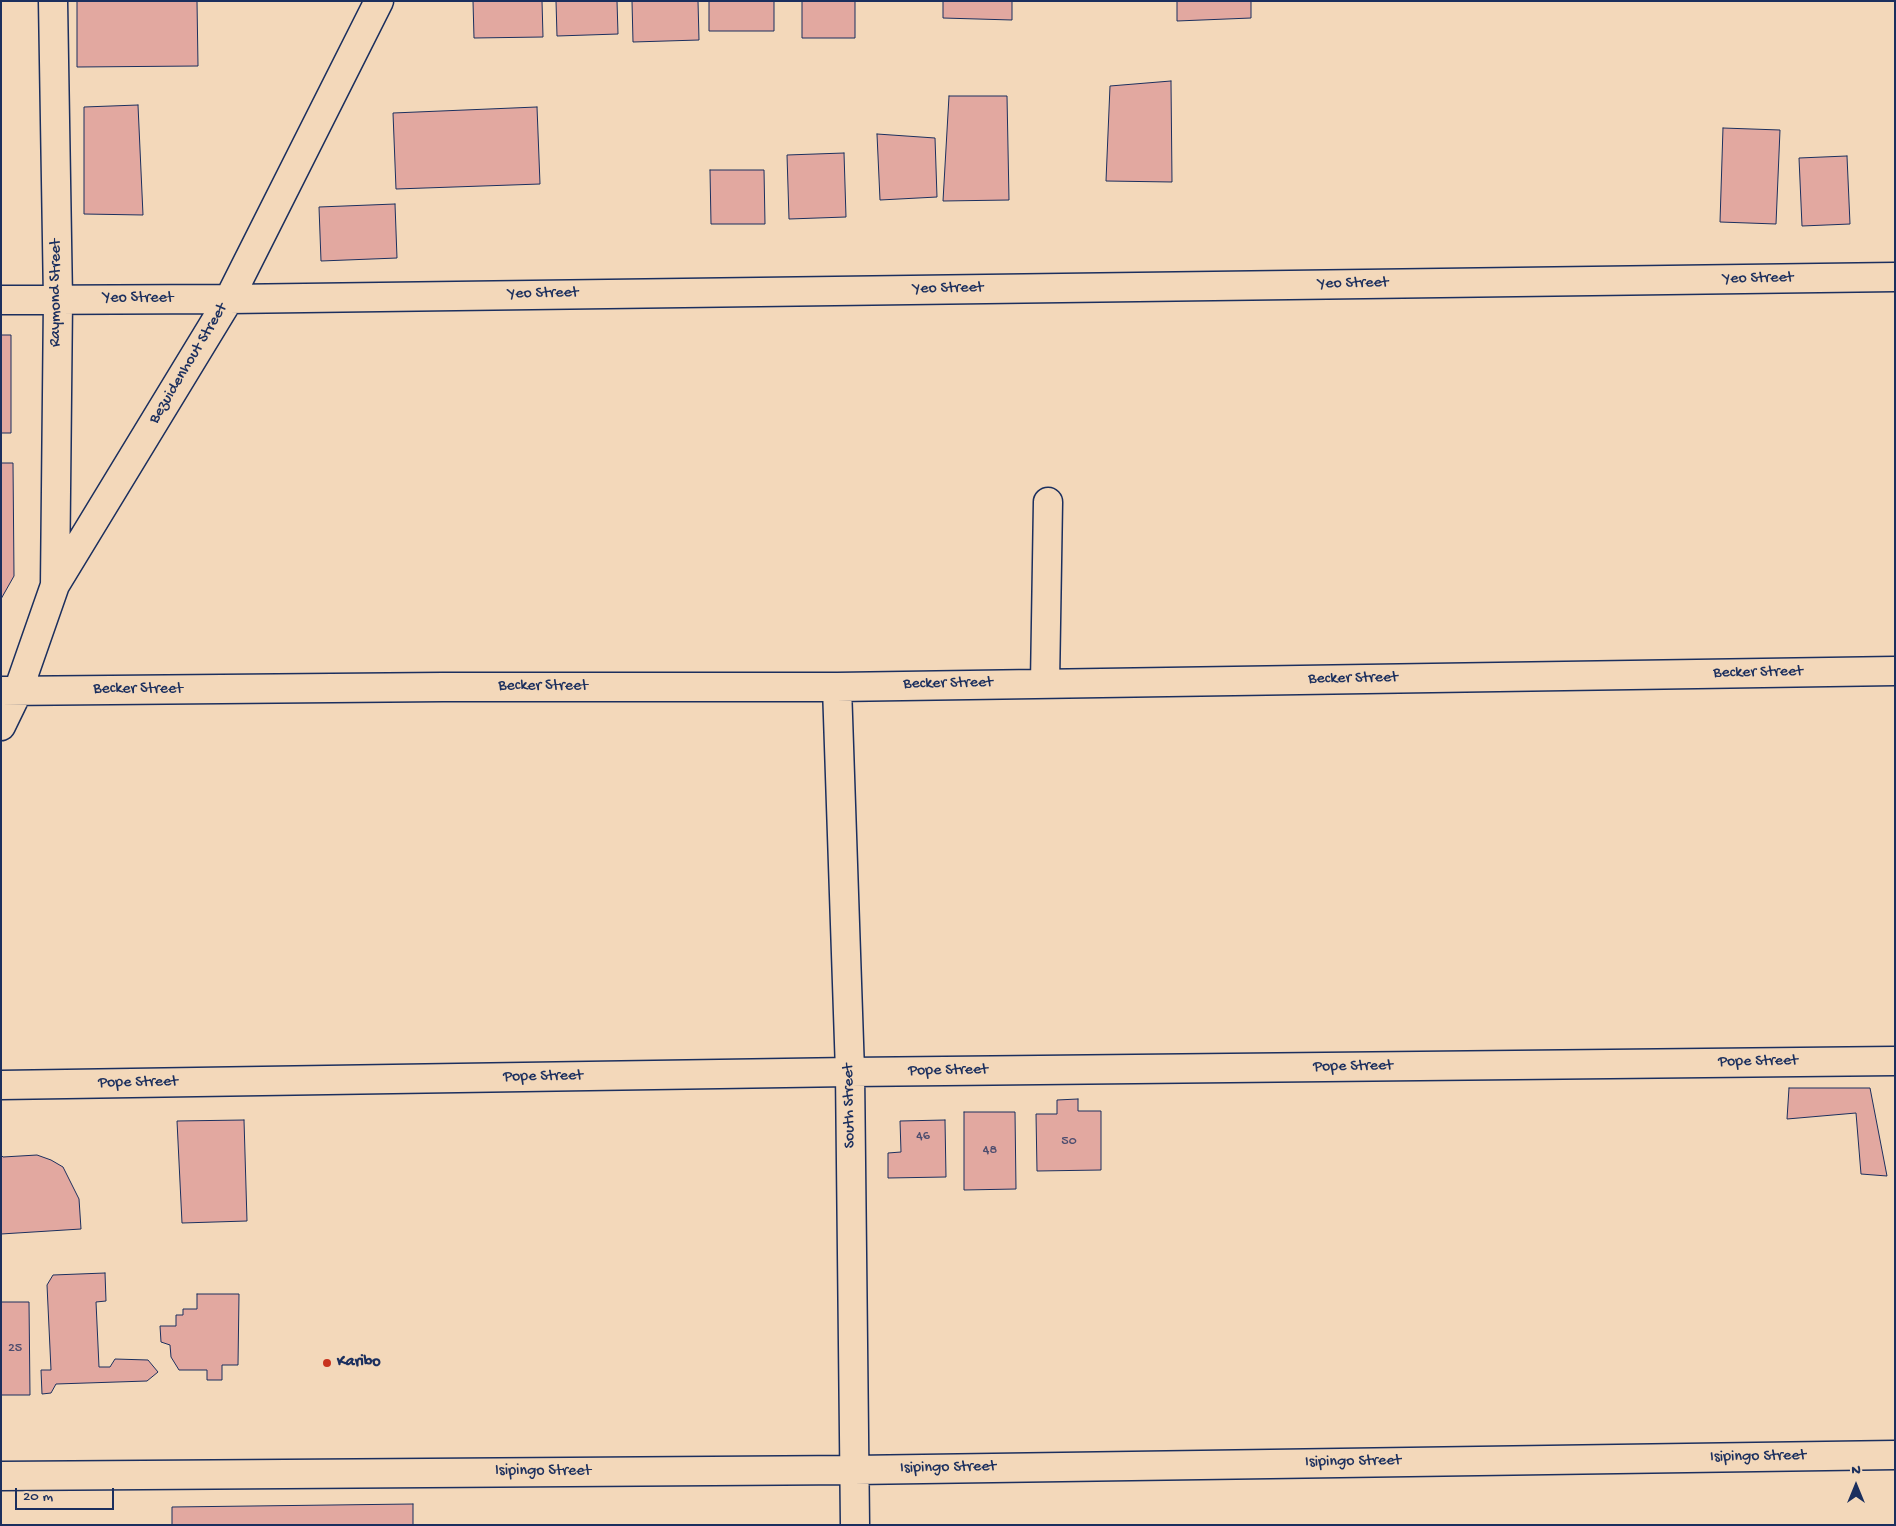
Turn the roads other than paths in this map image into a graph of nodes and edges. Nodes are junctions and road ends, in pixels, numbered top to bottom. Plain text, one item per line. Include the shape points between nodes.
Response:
1 (53, 1) edge
2 (378, 1) edge
3 (1895, 277) edge
4 (229, 299) junction
5 (1, 300) edge
6 (58, 300) junction
7 (1048, 502) dead end
8 (55, 585) junction
9 (1895, 671) edge
10 (1045, 683) junction
11 (837, 686) junction
12 (10, 691) edge
13 (1, 726) edge
14 (1895, 1061) edge
15 (850, 1072) junction
16 (1, 1085) edge
17 (1895, 1455) edge
18 (854, 1470) junction
19 (1, 1476) edge
20 (855, 1525) edge

1 - 6 street, Raymond Street
2 - 4 street, Bezuidenhout Street
3 - 4 street, Yeo Street
4 - 6 street, Yeo Street
4 - 8 street, Bezuidenhout Street
5 - 6 street, Yeo Street
6 - 8 street, Raymond Street
7 - 10 street
8 - 12 street, Bezuidenhout Street
9 - 10 street, Becker Street
10 - 11 street, Becker Street
11 - 12 street, Becker Street
11 - 15 street, South Street
12 - 13 street, Bezuidenhout Street
14 - 15 street, Pope Street
15 - 16 street, Pope Street
15 - 18 street, South Street
17 - 18 street, Isipingo Street
18 - 19 street, Isipingo Street
18 - 20 street, South Street

